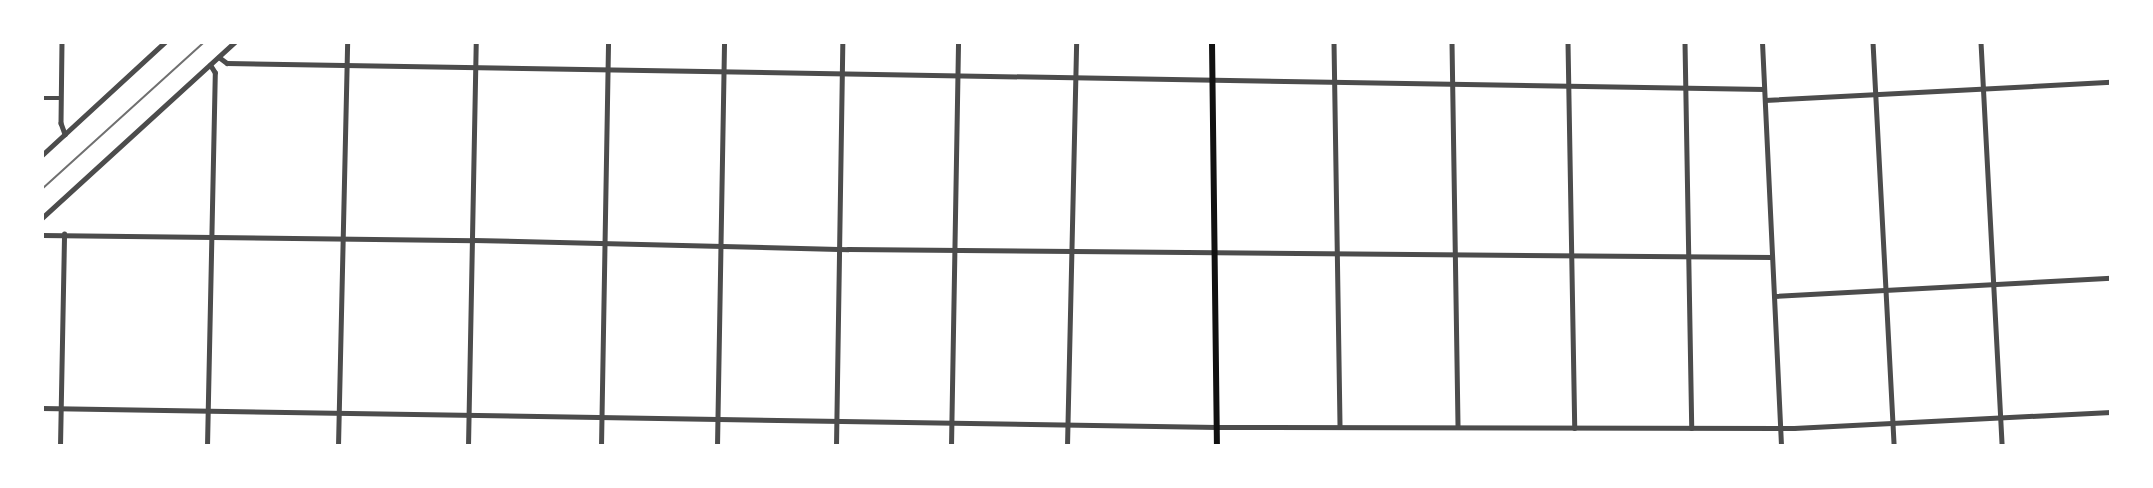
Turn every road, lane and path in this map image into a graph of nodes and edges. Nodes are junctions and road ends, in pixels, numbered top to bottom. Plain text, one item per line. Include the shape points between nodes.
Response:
1 (62, 42) edge
2 (165, 42) edge
3 (235, 42) edge
4 (346, 42) edge
5 (476, 42) edge
6 (608, 42) edge
7 (724, 42) edge
8 (842, 42) edge
9 (958, 42) edge
10 (1076, 42) edge
11 (1212, 42) edge
12 (1334, 42) edge
13 (1452, 42) edge
14 (1568, 42) edge
15 (1685, 42) edge
16 (1762, 42) edge
17 (1872, 42) edge
18 (1981, 42) edge
19 (219, 57) junction
20 (210, 65) junction
21 (346, 65) junction
22 (475, 68) junction
23 (607, 70) junction
24 (723, 72) junction
25 (841, 74) junction
26 (957, 75) junction
27 (1075, 76) junction
28 (1213, 78) junction
29 (1334, 80) junction
30 (2111, 81) edge
31 (1453, 82) junction
32 (1568, 84) junction
33 (1686, 86) junction
34 (1983, 88) junction
35 (1764, 89) junction
36 (1875, 94) junction
37 (42, 98) edge
38 (61, 98) junction
39 (1765, 100) junction
40 (66, 134) junction
41 (42, 156) edge
42 (42, 218) edge
43 (64, 234) junction
44 (42, 235) edge
45 (213, 236) junction
46 (343, 239) junction
47 (474, 240) junction
48 (604, 243) junction
49 (720, 246) junction
50 (837, 248) junction
51 (955, 248) junction
52 (1071, 250) junction
53 (1215, 252) junction
54 (1454, 253) junction
55 (1338, 254) junction
56 (1572, 255) junction
57 (1689, 255) junction
58 (1772, 257) junction
59 (2111, 278) edge
60 (1993, 283) junction
61 (1885, 289) junction
62 (1774, 296) junction
63 (42, 408) edge
64 (61, 408) junction
65 (207, 411) junction
66 (2111, 412) edge
67 (338, 413) junction
68 (469, 416) junction
69 (601, 418) junction
70 (2001, 418) junction
71 (717, 420) junction
72 (836, 422) junction
73 (952, 423) junction
74 (1893, 423) junction
75 (1067, 424) junction
76 (1340, 427) junction
77 (1458, 427) junction
78 (1217, 428) junction
79 (1575, 428) junction
80 (1692, 428) junction
81 (1780, 428) junction
82 (60, 446) edge
83 (207, 446) edge
84 (338, 446) edge
85 (468, 446) edge
86 (601, 446) edge
87 (717, 446) edge
88 (836, 446) edge
89 (951, 446) edge
90 (1067, 446) edge
91 (1217, 446) edge
92 (1781, 446) edge
93 (1894, 446) edge
94 (2002, 446) edge

1 - 38 street
2 - 40 street
3 - 19 street
4 - 21 street
5 - 22 street
6 - 23 street
7 - 24 street
8 - 25 street
9 - 26 street
10 - 27 street
11 - 28 main road
12 - 29 street
13 - 31 street
14 - 32 street
15 - 33 street
16 - 35 street
17 - 36 street
18 - 34 street
19 - 20 street
19 - 21 street via 227,63
20 - 42 street
20 - 45 street via 215,73
21 - 22 street
21 - 46 street
22 - 23 street
22 - 47 street
23 - 24 street
23 - 48 street
24 - 25 street
24 - 49 street
25 - 26 street
25 - 50 street
26 - 27 street
26 - 51 street
27 - 28 street
27 - 52 street
28 - 29 street
28 - 53 main road
29 - 31 street
29 - 55 street
30 - 34 street
31 - 32 street
31 - 54 street
32 - 33 street
32 - 56 street
33 - 35 street
33 - 57 street
34 - 36 street
34 - 60 street
35 - 39 street
36 - 39 street
36 - 61 street
37 - 38 street
38 - 40 street via 61,123
39 - 58 street
40 - 41 street
43 - 44 street
43 - 45 street
43 - 64 street
45 - 46 street
45 - 65 street
46 - 47 street
46 - 67 street
47 - 48 street
47 - 68 street
48 - 49 street
48 - 69 street
49 - 50 street
49 - 71 street
50 - 51 street
50 - 72 street
51 - 52 street
51 - 73 street
52 - 53 street
52 - 75 street
53 - 55 street
53 - 78 main road
54 - 55 street
54 - 56 street
54 - 77 street
55 - 76 street
56 - 57 street
56 - 79 street
57 - 58 street
57 - 80 street
58 - 62 street
59 - 60 street
60 - 61 street
60 - 70 street
61 - 62 street
61 - 74 street
62 - 81 street
63 - 64 street
64 - 65 street
64 - 82 street
65 - 67 street
65 - 83 street
66 - 70 street
67 - 68 street
67 - 84 street
68 - 69 street
68 - 85 street
69 - 71 street
69 - 86 street
70 - 74 street
70 - 94 street
71 - 72 street
71 - 87 street
72 - 73 street
72 - 88 street
73 - 75 street
73 - 89 street
74 - 81 street
74 - 93 street
75 - 78 street
75 - 90 street
76 - 77 street
76 - 78 street
77 - 79 street
78 - 91 main road
79 - 80 street
80 - 81 street
81 - 92 street

